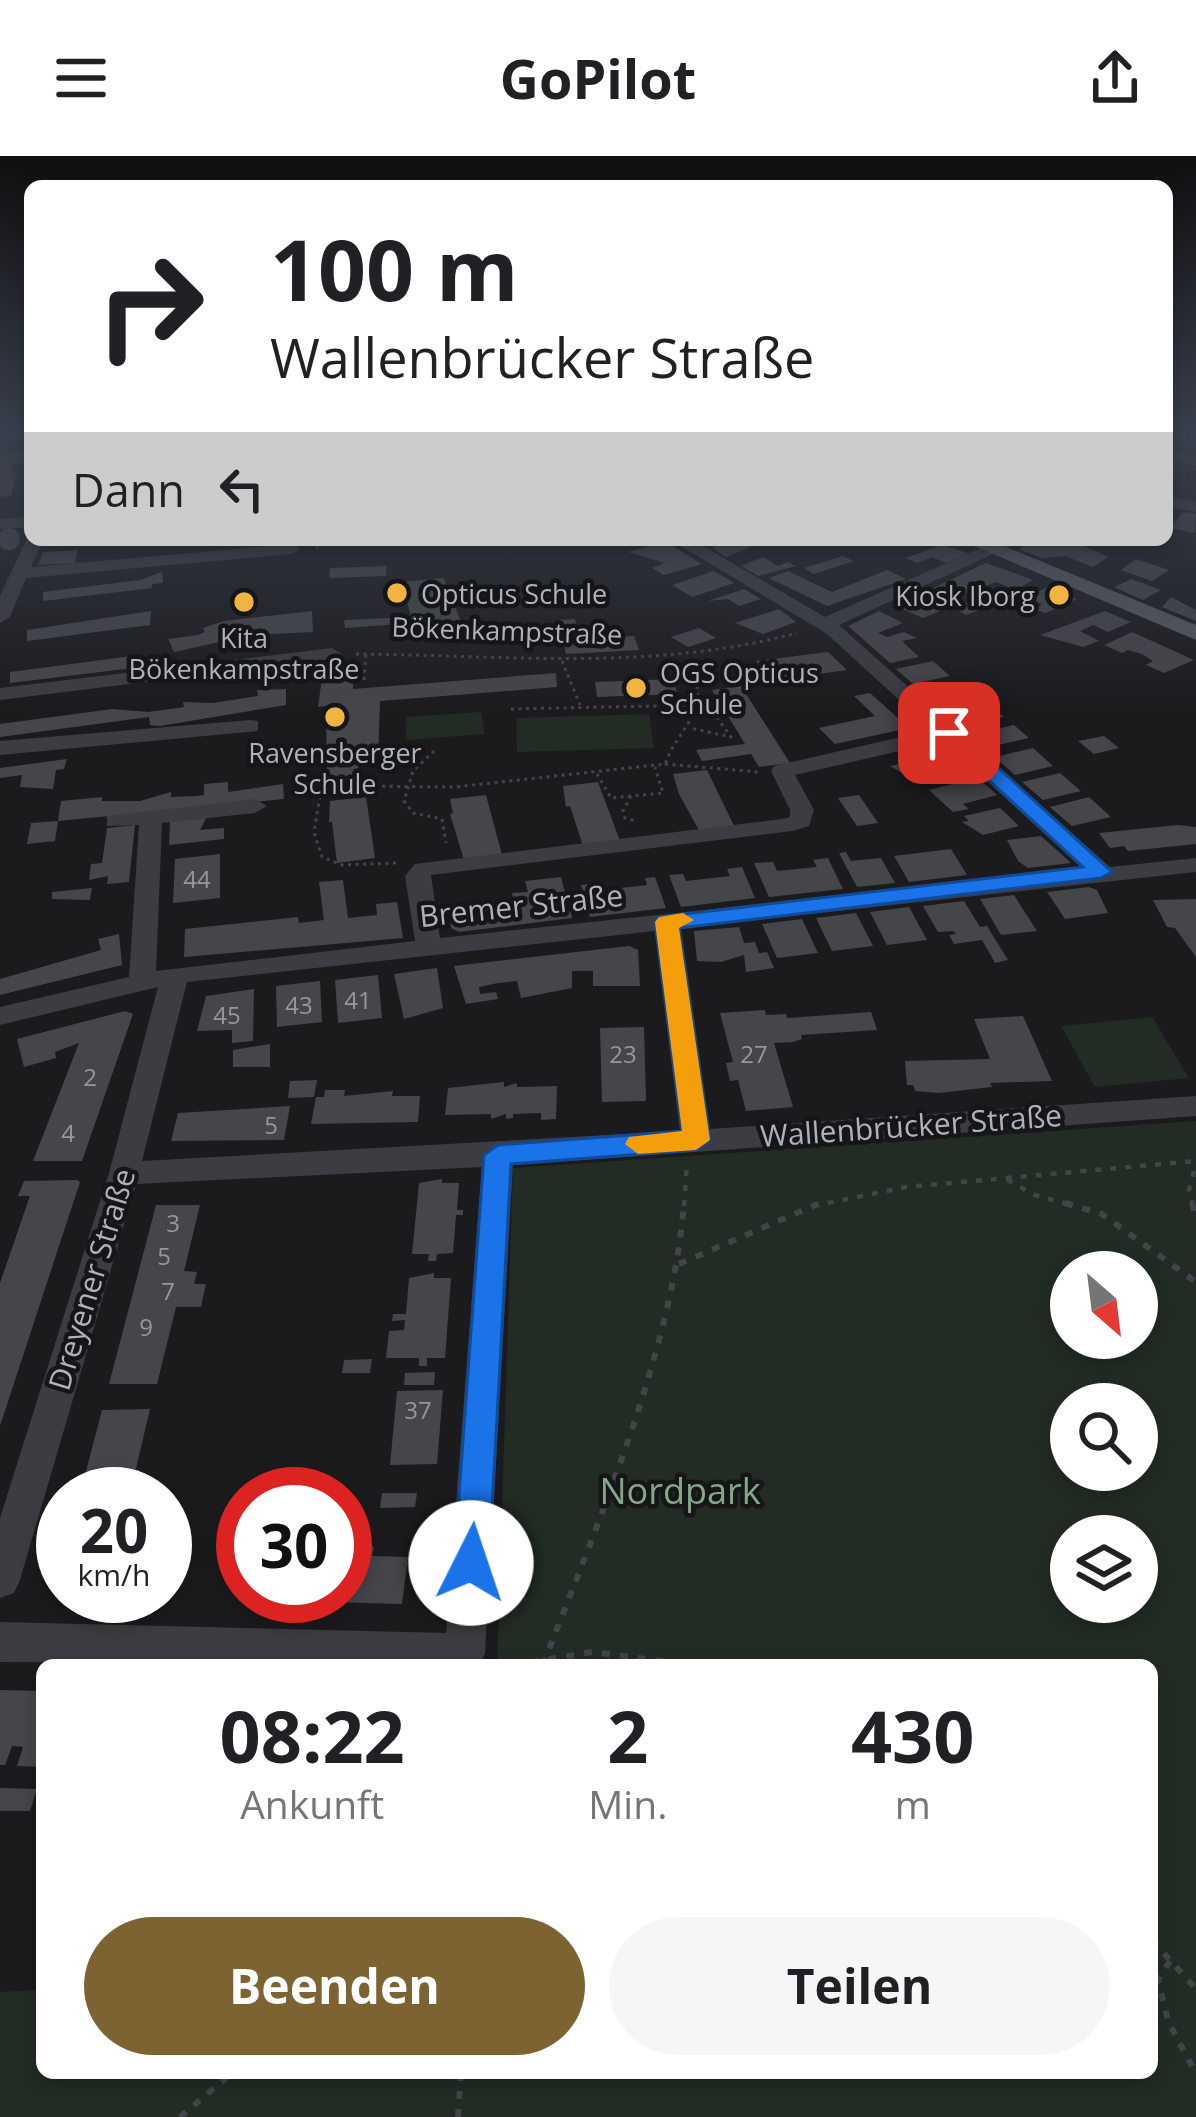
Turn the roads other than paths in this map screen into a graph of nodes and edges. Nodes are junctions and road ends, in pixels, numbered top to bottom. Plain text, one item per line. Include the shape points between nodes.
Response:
1 (31, 546) edge
2 (690, 546) edge
3 (1003, 546) edge
4 (1007, 546) edge
5 (292, 549) dead end
6 (20, 573) junction
7 (0, 616) edge
8 (824, 624) junction
9 (1196, 633) edge
10 (332, 654) road end
11 (0, 694) edge
12 (250, 726) dead end
13 (949, 733) junction
14 (0, 748) edge
15 (255, 806) dead end
16 (151, 817) junction
17 (115, 820) dead end
18 (1196, 865) edge
19 (1101, 872) junction
20 (667, 922) junction
21 (429, 948) junction
22 (159, 978) junction
23 (0, 1016) edge
24 (1196, 1106) edge
25 (690, 1140) junction
26 (498, 1155) junction
27 (124, 1173) junction
28 (0, 1580) edge
29 (0, 1642) edge

1 - 6 street
2 - 8 street
3 - 8 street
4 - 9 main road
5 - 6 street
6 - 7 street
8 - 13 street
10 - 11 street
12 - 14 street
13 - 19 street
13 - 21 street via 782,771 801,821 424,869 417,876
15 - 16 street
16 - 17 street
16 - 22 street, Dreyener Straße
18 - 19 street, Bremer Straße
19 - 20 street, Bremer Straße
20 - 21 street, Bremer Straße
20 - 25 street
21 - 22 street, Bremer Straße
22 - 23 street, Bremer Straße
22 - 27 street, Dreyener Straße
24 - 25 street, Wallenbrücker Straße
25 - 26 street, Wallenbrücker Straße
26 - 27 street, Wallenbrücker Straße
26 - 29 street via 465,1653
27 - 28 street, Dreyener Straße

